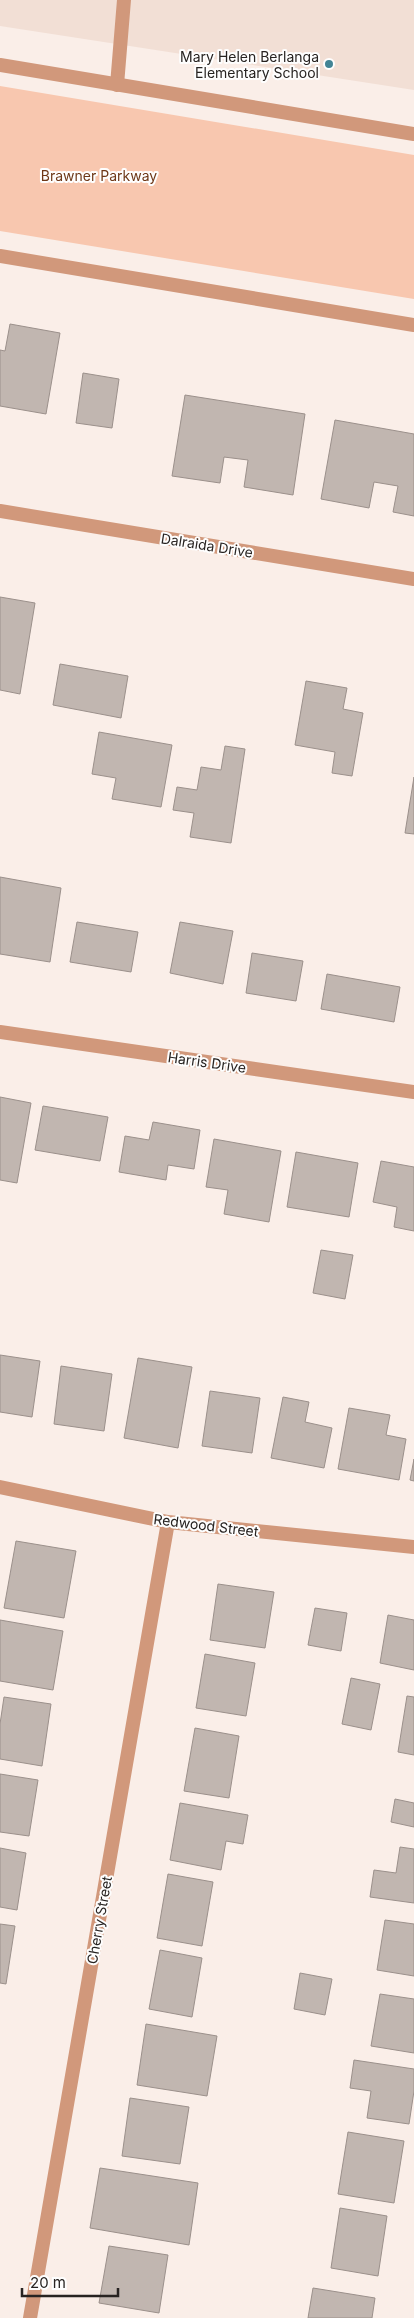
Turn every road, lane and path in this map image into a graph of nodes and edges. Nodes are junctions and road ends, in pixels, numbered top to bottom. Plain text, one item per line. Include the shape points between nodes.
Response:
1 (124, 0) edge
2 (0, 65) edge
3 (117, 85) junction
4 (414, 134) edge
5 (0, 256) edge
6 (414, 325) edge
7 (0, 511) edge
8 (414, 578) edge
9 (0, 1032) edge
10 (414, 1092) edge
11 (0, 1487) edge
12 (168, 1522) junction
13 (414, 1547) edge
14 (30, 2318) edge

1 - 3 street
2 - 3 street
3 - 4 street
5 - 6 street
7 - 8 street, Dalraida Drive
9 - 10 street, Harris Drive
11 - 12 street, Redwood Street
12 - 13 street, Redwood Street
12 - 14 street, Cherry Street

